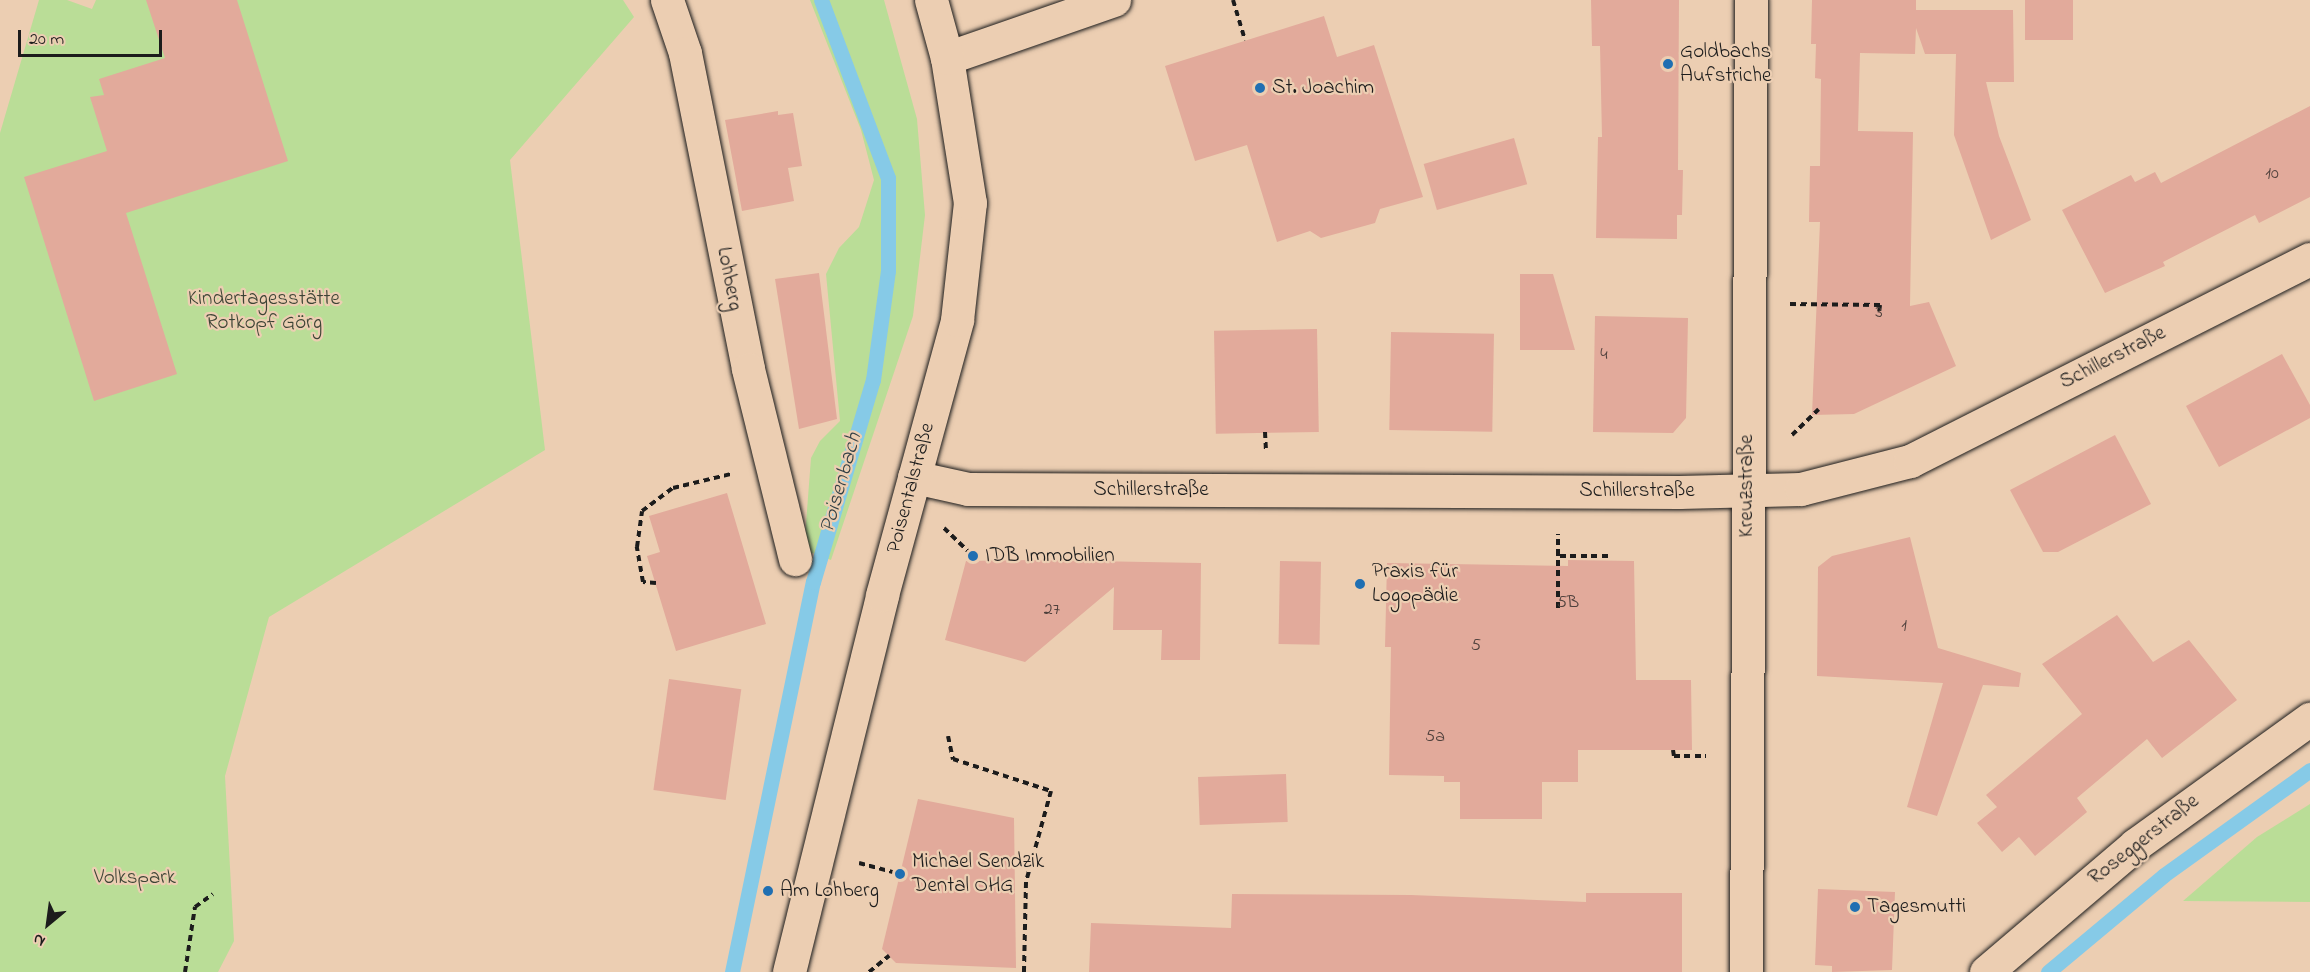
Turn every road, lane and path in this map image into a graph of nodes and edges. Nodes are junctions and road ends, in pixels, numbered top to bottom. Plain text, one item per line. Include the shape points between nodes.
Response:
1 (667, 0) edge
2 (931, 0) edge
3 (1114, 0) edge
4 (1233, 0) edge
5 (1751, 0) edge
6 (1245, 40) dead end
7 (947, 58) junction
8 (2310, 259) edge
9 (1783, 304) dead end
10 (1879, 313) dead end
11 (1819, 409) dead end
12 (1264, 432) dead end
13 (1784, 441) dead end
14 (1266, 444) dead end
15 (771, 464) junction
16 (914, 477) junction
17 (1746, 490) junction
18 (944, 528) dead end
19 (1558, 534) dead end
20 (973, 556) dead end
21 (1560, 556) junction
22 (1612, 556) dead end
23 (795, 559) dead end
24 (656, 583) dead end
25 (1558, 608) dead end
26 (2310, 718) edge
27 (948, 736) dead end
28 (1673, 750) dead end
29 (1714, 757) dead end
30 (853, 862) dead end
31 (900, 874) dead end
32 (213, 894) dead end
33 (889, 956) dead end
34 (185, 972) edge
35 (789, 972) edge
36 (869, 972) edge
37 (1024, 972) edge
38 (1746, 972) edge
39 (1986, 972) edge

1 - 15 street, Lohberg via 685,54
2 - 7 street, Poisentalstraße
3 - 7 street
4 - 6 path
5 - 17 street, Kreuzstraße
7 - 16 street, Poisentalstraße via 970,203 957,320
8 - 17 street, Schillerstraße via 1910,461 1818,486
9 - 10 path via 1880,305
11 - 13 path
12 - 14 path
15 - 23 street, Lohberg
15 - 24 path via 674,488 642,510 637,547 643,582
16 - 17 street, Schillerstraße via 968,489
16 - 35 street, Poisentalstraße
17 - 38 street, Kreuzstraße
18 - 20 path
19 - 21 path
21 - 22 path
21 - 25 path
26 - 39 street, Roseggerstraße via 2135,845
27 - 37 path via 953,759 1051,791 1026,882
28 - 29 path via 1674,756
30 - 31 path
32 - 34 path via 195,907
33 - 36 path

